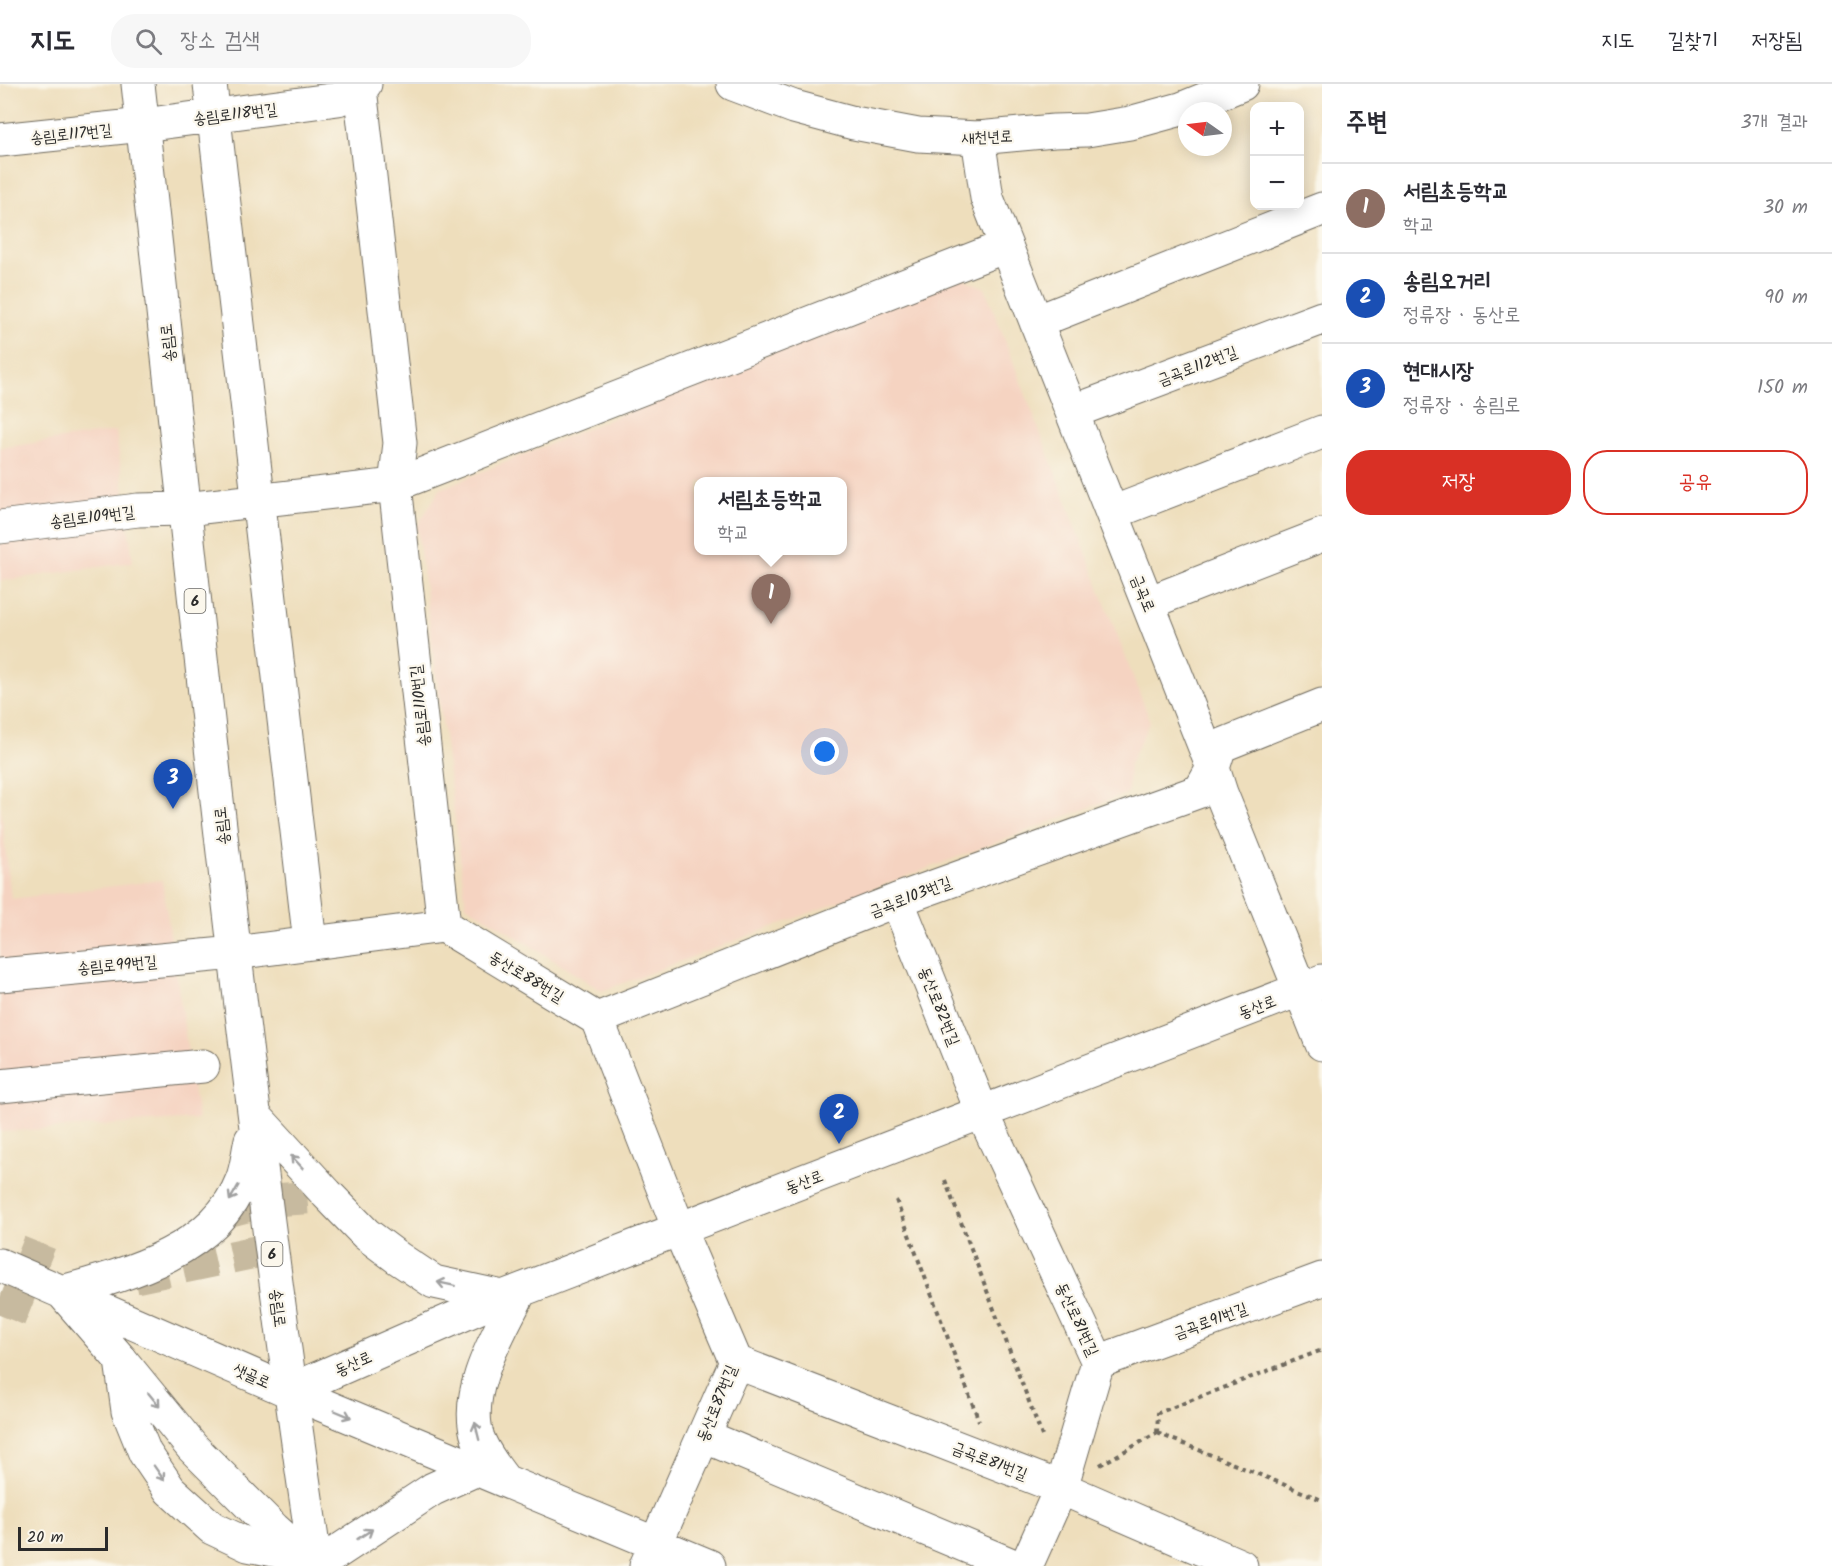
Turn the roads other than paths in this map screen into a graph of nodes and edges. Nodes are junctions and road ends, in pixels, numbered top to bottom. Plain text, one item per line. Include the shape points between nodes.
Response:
1 (138, 84) edge
2 (733, 84) edge
3 (1242, 84) edge
4 (362, 86) edge
5 (212, 100) edge
6 (143, 124) junction
7 (978, 138) junction
8 (0, 140) edge
9 (1322, 209) edge
10 (1006, 246) junction
11 (381, 278) joint
12 (1322, 318) edge
13 (1036, 322) junction
14 (1072, 412) junction
15 (1322, 432) edge
16 (395, 485) junction
17 (259, 501) junction
18 (185, 510) junction
19 (1112, 513) junction
20 (0, 527) edge
21 (1322, 535) edge
22 (1148, 603) junction
23 (1322, 705) edge
24 (1213, 768) junction
25 (897, 900) junction
26 (444, 926) junction
27 (310, 943) junction
28 (235, 953) junction
29 (0, 975) edge
30 (1312, 985) edge
31 (597, 1019) junction
32 (1322, 1044) edge
33 (203, 1066) dead end
34 (0, 1086) edge
35 (982, 1112) junction
36 (256, 1117) junction
37 (679, 1229) junction
38 (0, 1265) edge
39 (1322, 1279) edge
40 (62, 1292) junction
41 (512, 1294) junction
42 (122, 1360) junction
43 (736, 1362) junction
44 (1098, 1362) junction
45 (289, 1391) junction
46 (704, 1436) junction
47 (491, 1475) junction
48 (1061, 1488) junction
49 (651, 1555) edge
50 (313, 1564) edge
51 (709, 1566) edge
52 (1014, 1566) edge
53 (1026, 1566) edge
54 (1242, 1566) edge

1 - 6 street, 송림로 / 6
2 - 7 street, 새천년로 via 794,107 854,123 918,135
3 - 7 street, 새천년로 via 1181,109 1130,123
4 - 5 street, 송림로118번길 via 338,99
4 - 11 street, 송림로118번길
5 - 6 street, 송림로118번길
5 - 17 street
6 - 8 street, 송림로117번길
6 - 18 street, 송림로 / 6
7 - 10 street, 금곡로 via 987,198
9 - 13 street
10 - 13 street, 금곡로
10 - 16 street
11 - 16 street, 송림로110번길 via 400,443
12 - 14 street, 금곡로112번길
13 - 14 street, 금곡로
14 - 19 street, 금곡로
15 - 19 street
16 - 17 street
16 - 26 street, 송림로110번길
17 - 18 street
17 - 27 street
18 - 20 street, 송림로109번길 via 138,510
18 - 28 street, 송림로 / 6
19 - 22 street, 금곡로
21 - 22 street
22 - 24 street, 금곡로
23 - 24 street, 금곡로103번길 via 1220,746
24 - 25 street, 금곡로103번길 via 1200,791
24 - 30 street, 금곡로 via 1221,793
25 - 31 street, 금곡로103번길
25 - 35 street, 동산로82번길
26 - 27 street
26 - 31 street, 동산로88번길
27 - 28 street
28 - 29 street, 송림로99번길
28 - 36 street, 송림로 / 6
30 - 32 street, 금곡로
30 - 35 street, 동산로
31 - 37 street
33 - 34 street
35 - 37 street, 동산로
35 - 44 street, 동산로81번길
36 -> 40 street via 242,1180 218,1219 183,1247 143,1268
41 -> 36 street via 434,1281 398,1258 342,1210
36 - 45 street, 송림로 / 6
37 - 41 street, 동산로
37 - 43 street, 동산로87번길
38 - 40 street, 샛골로
39 - 44 street, 금곡로91번길
40 - 42 street
40 - 45 street, 샛골로
41 - 45 street, 동산로
47 -> 41 street via 492,1463 478,1439 473,1413 477,1388
42 -> 50 street via 192,1447
42 -> 50 street via 128,1411 145,1453 170,1490 212,1528 248,1545
43 - 46 street, 동산로87번길
43 - 48 street, 금곡로81번길
44 - 48 street, 동산로81번길
45 -> 47 street, 샛골로
45 - 50 street, 송림로
46 - 49 street, 동산로87번길
46 - 52 street
47 - 49 street, 샛골로
50 -> 47 street via 433,1489
48 - 53 street, 동산로81번길
48 - 54 street, 금곡로81번길
49 - 51 street, 샛골로

